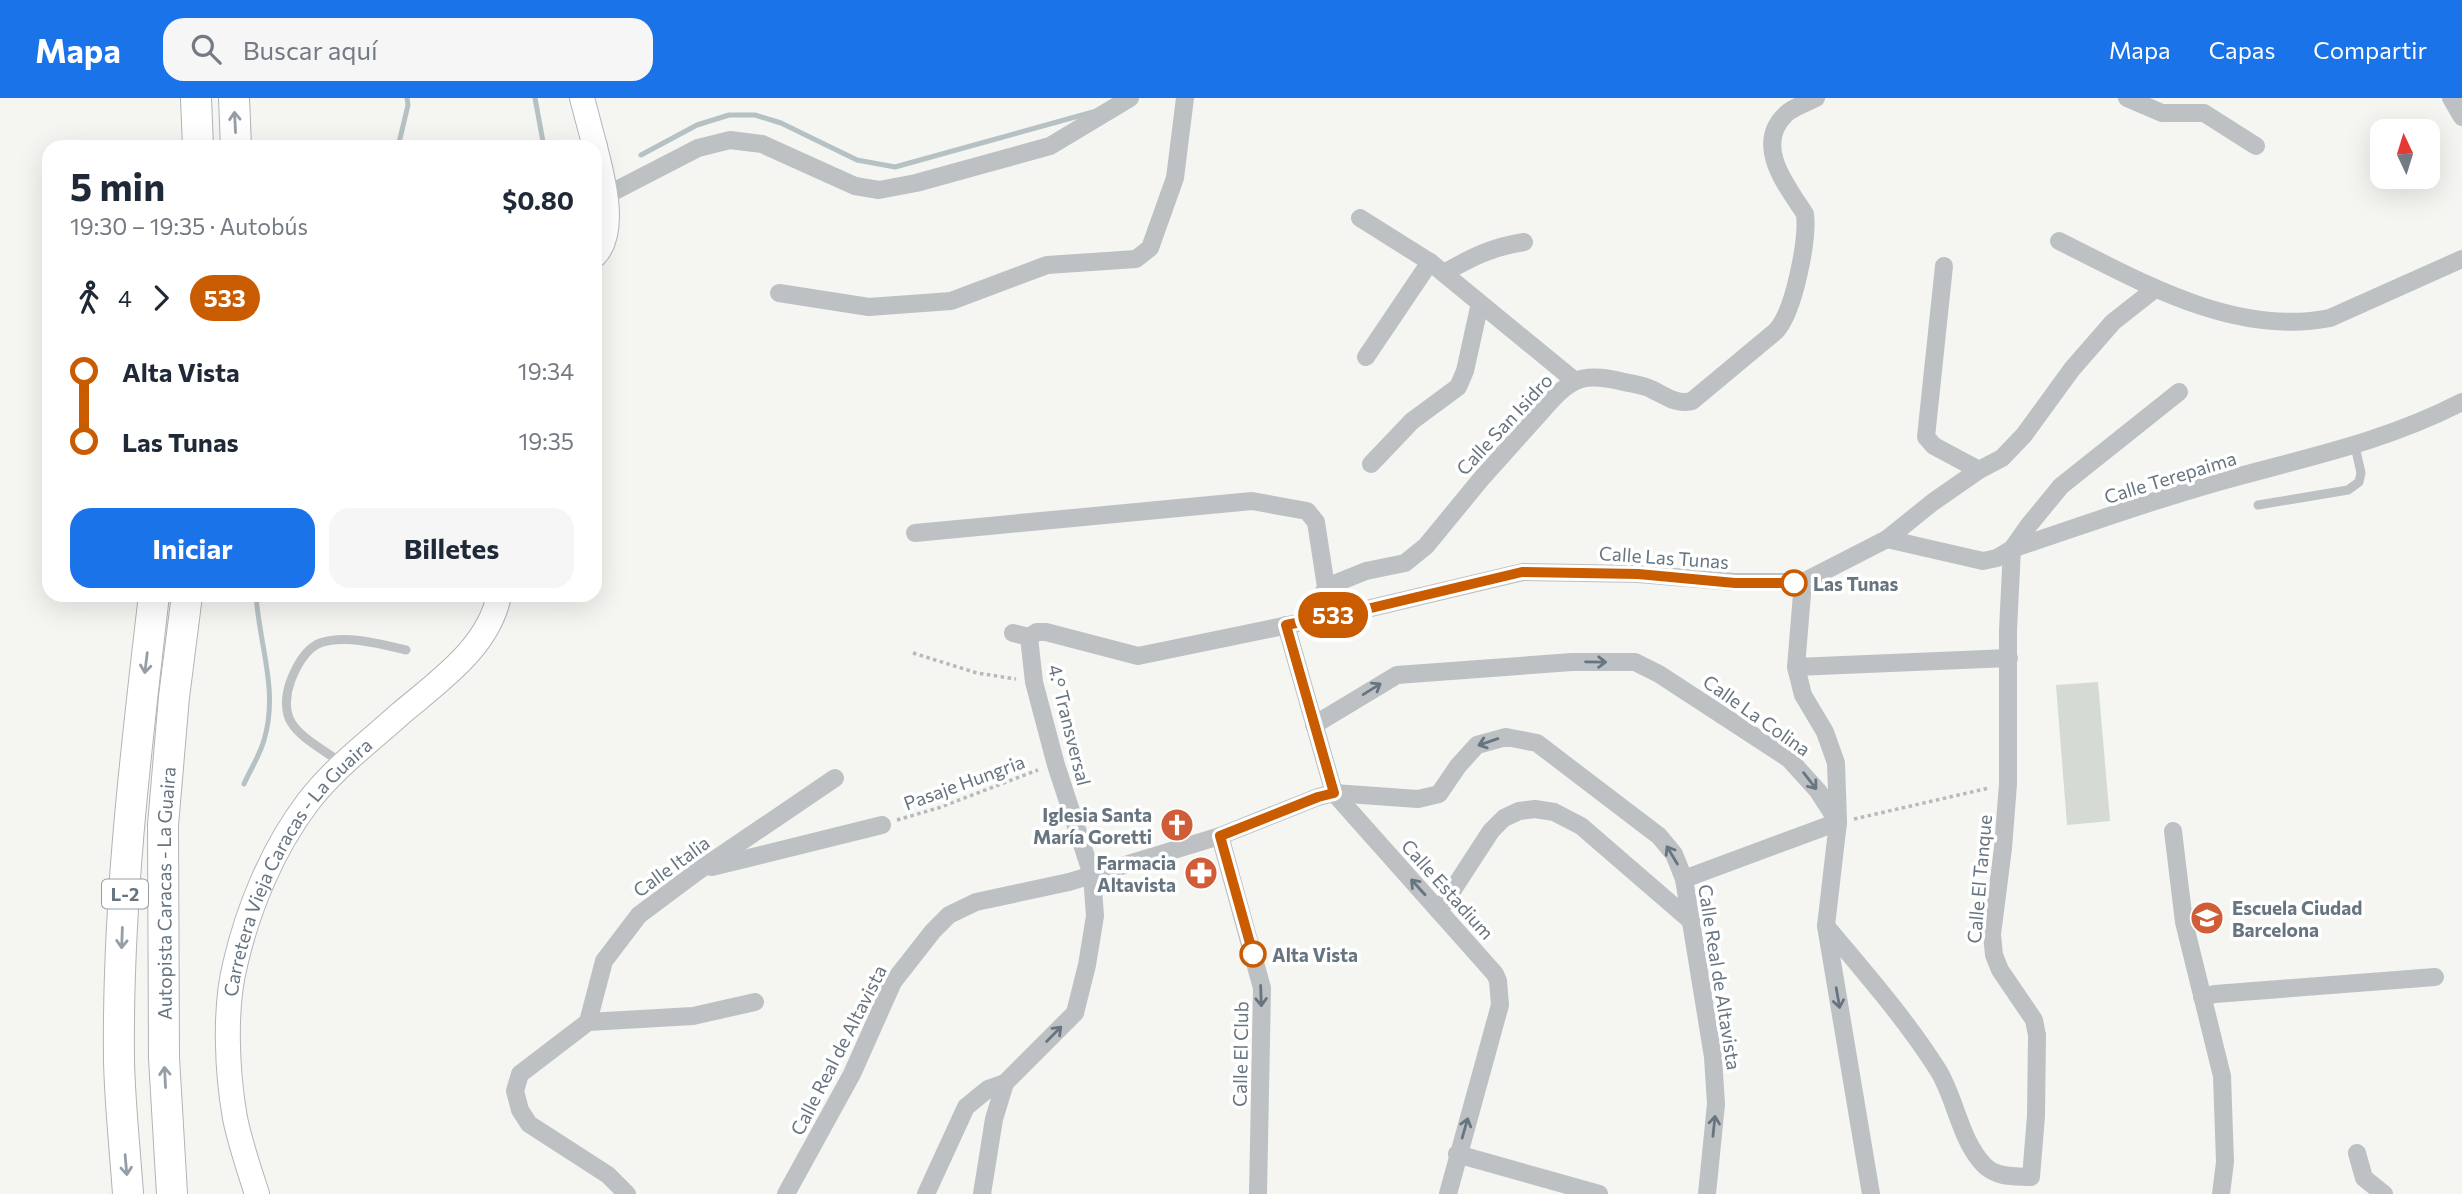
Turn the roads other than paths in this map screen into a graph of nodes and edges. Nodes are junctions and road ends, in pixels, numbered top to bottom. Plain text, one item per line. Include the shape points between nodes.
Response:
1 (196, 98) edge
2 (234, 98) edge
3 (582, 98) edge
4 (1129, 98) edge
5 (1185, 98) edge
6 (1816, 98) edge
7 (2127, 98) edge
8 (2451, 98) edge
9 (2462, 117) edge
10 (198, 140) edge
11 (236, 140) edge
12 (593, 140) edge
13 (2256, 146) dead end
14 (602, 175) edge
15 (607, 195) junction
16 (1360, 218) dead end
17 (602, 236) edge
18 (2059, 241) dead end
19 (1524, 242) dead end
20 (2462, 259) edge
21 (1944, 266) dead end
22 (1437, 268) junction
23 (2155, 289) junction
24 (779, 293) dead end
25 (1480, 303) junction
26 (1366, 357) dead end
27 (1574, 381) junction
28 (2179, 392) dead end
29 (2462, 402) edge
30 (2355, 446) junction
31 (1371, 464) dead end
32 (1979, 470) junction
33 (2258, 505) dead end
34 (915, 533) dead end
35 (1887, 539) junction
36 (2012, 549) junction
37 (1803, 582) junction
38 (1326, 587) junction
39 (153, 602) edge
40 (186, 602) edge
41 (497, 602) edge
42 (1311, 619) junction
43 (1286, 625) junction
44 (1021, 635) joint
45 (405, 650) dead end
46 (2009, 658) junction
47 (1796, 667) junction
48 (1314, 725) junction
49 (343, 764) junction
50 (835, 778) dead end
51 (1334, 793) junction
52 (1838, 822) junction
53 (882, 825) road end
54 (2173, 831) dead end
55 (1220, 836) junction
56 (698, 871) junction
57 (1092, 875) junction
58 (1684, 879) junction
59 (1439, 911) junction
60 (1691, 921) junction
61 (1826, 926) junction
62 (2435, 977) dead end
63 (2202, 997) junction
64 (755, 1002) dead end
65 (588, 1021) junction
66 (1005, 1083) junction
67 (2357, 1153) dead end
68 (1457, 1154) junction
69 (2031, 1185) edge
70 (128, 1194) edge
71 (172, 1194) edge
72 (257, 1194) edge
73 (627, 1194) edge
74 (786, 1194) edge
75 (926, 1194) edge
76 (982, 1194) edge
77 (1258, 1194) edge
78 (1447, 1194) edge
79 (1600, 1194) edge
80 (1707, 1194) edge
81 (1871, 1194) edge
82 (2221, 1194) edge
83 (2384, 1194) edge

1 - 10 highway
11 -> 2 highway
3 - 12 main road
4 - 15 street via 1050,146 879,190 855,186 762,144 730,139 698,148
5 - 24 street via 1175,178 1150,248 1136,259 1047,265 951,301 869,307
6 - 27 street, Calle San Isidro via 1786,113 1775,129 1772,147 1780,175 1806,221 1792,298 1782,324 1692,401 1674,401 1648,387 1594,376
7 - 13 street via 2162,113 2204,113
8 - 9 street
14 - 15 main road
15 - 17 main road
16 - 22 street
18 - 23 street
19 - 22 street via 1498,246
20 - 23 street via 2314,321 2246,318
21 - 32 street via 1926,437
22 - 25 street
22 - 26 street
23 - 32 street, Calle Las Tunas via 2113,322 2014,447
25 - 27 street
25 - 31 street via 1458,387 1412,421
27 - 38 street, Calle San Isidro via 1555,396 1426,547 1405,563 1366,571
28 - 36 street via 2061,486
29 - 30 street, Calle Terepaima
30 - 33 lane via 2360,482 2348,490
30 - 36 street, Calle Terepaima via 2194,489
32 - 35 street, Calle Las Tunas
34 - 38 street via 1252,501 1307,511 1316,522
35 - 36 street, Calle Terepaima via 1983,561
35 - 37 street, Calle Las Tunas
36 - 46 street, Calle El Tanque
37 - 42 street, Calle Las Tunas via 1522,572
37 - 47 street
38 - 42 street
39 -> 70 highway, Autopista Caracas - La Guaira / L-2 via 123,920 119,1062
71 -> 40 highway, Autopista Caracas - La Guaira / L-2 via 163,1058 163,825
41 - 49 main road, Carretera Vieja Caracas - La Guaira via 483,638
42 - 43 street, Calle Las Tunas
43 - 44 street, Calle Las Tunas via 1138,656 1046,632
43 - 48 street, Calle Estadium
44 - 57 street, 4.° Transversal
45 - 49 lane via 368,641 336,640 308,650 299,663 287,693 290,720
46 - 47 street
46 - 69 street, Calle El Tanque via 2008,784 1992,934 2000,970 2034,1020 2037,1035
47 - 52 street via 1803,695 1825,732 1836,763
48 - 51 street, Calle Estadium
48 -> 52 street, Calle La Colina via 1397,675 1635,662 1789,759
49 - 72 main road, Carretera Vieja Caracas - La Guaira via 288,832 268,870 234,967 229,1045 232,1091
50 - 56 street, Calle Italia
51 - 55 street, Calle Real de Altavista
58 -> 51 street, Calle Real de Altavista via 1674,854 1659,836 1537,743 1506,737 1477,746 1439,793 1418,799
59 -> 51 street, Calle Estadium
52 - 58 street
52 - 61 street
53 - 56 street
54 - 63 street via 2184,922
55 - 57 street, Calle Real de Altavista
55 -> 77 street, Calle El Club via 1262,989
56 - 65 street, Calle Italia via 639,915 604,961
66 -> 57 street, 4.° Transversal via 1075,1013 1095,916
57 - 74 street, Calle Real de Altavista via 976,902 949,915 933,931 893,982 852,1074
58 - 60 street, Calle Real de Altavista
59 - 60 street via 1491,831 1512,815 1535,809 1554,811 1581,826
68 -> 59 street, Calle Estadium via 1500,1005 1500,990 1495,974
80 -> 60 street, Calle Real de Altavista via 1716,1104
61 - 69 street, Calle El Tanque via 1881,989 1939,1072 1984,1164 1993,1173
61 -> 81 street
62 - 63 street
63 - 82 street via 2222,1076 2225,1162
64 - 65 street via 693,1016
65 - 73 street via 520,1074 515,1091 530,1124 608,1175
66 - 75 street, 4.° Transversal via 988,1089 967,1107
66 - 76 street
67 - 83 street via 2364,1178
68 - 78 street, Calle Estadium
68 - 79 street

